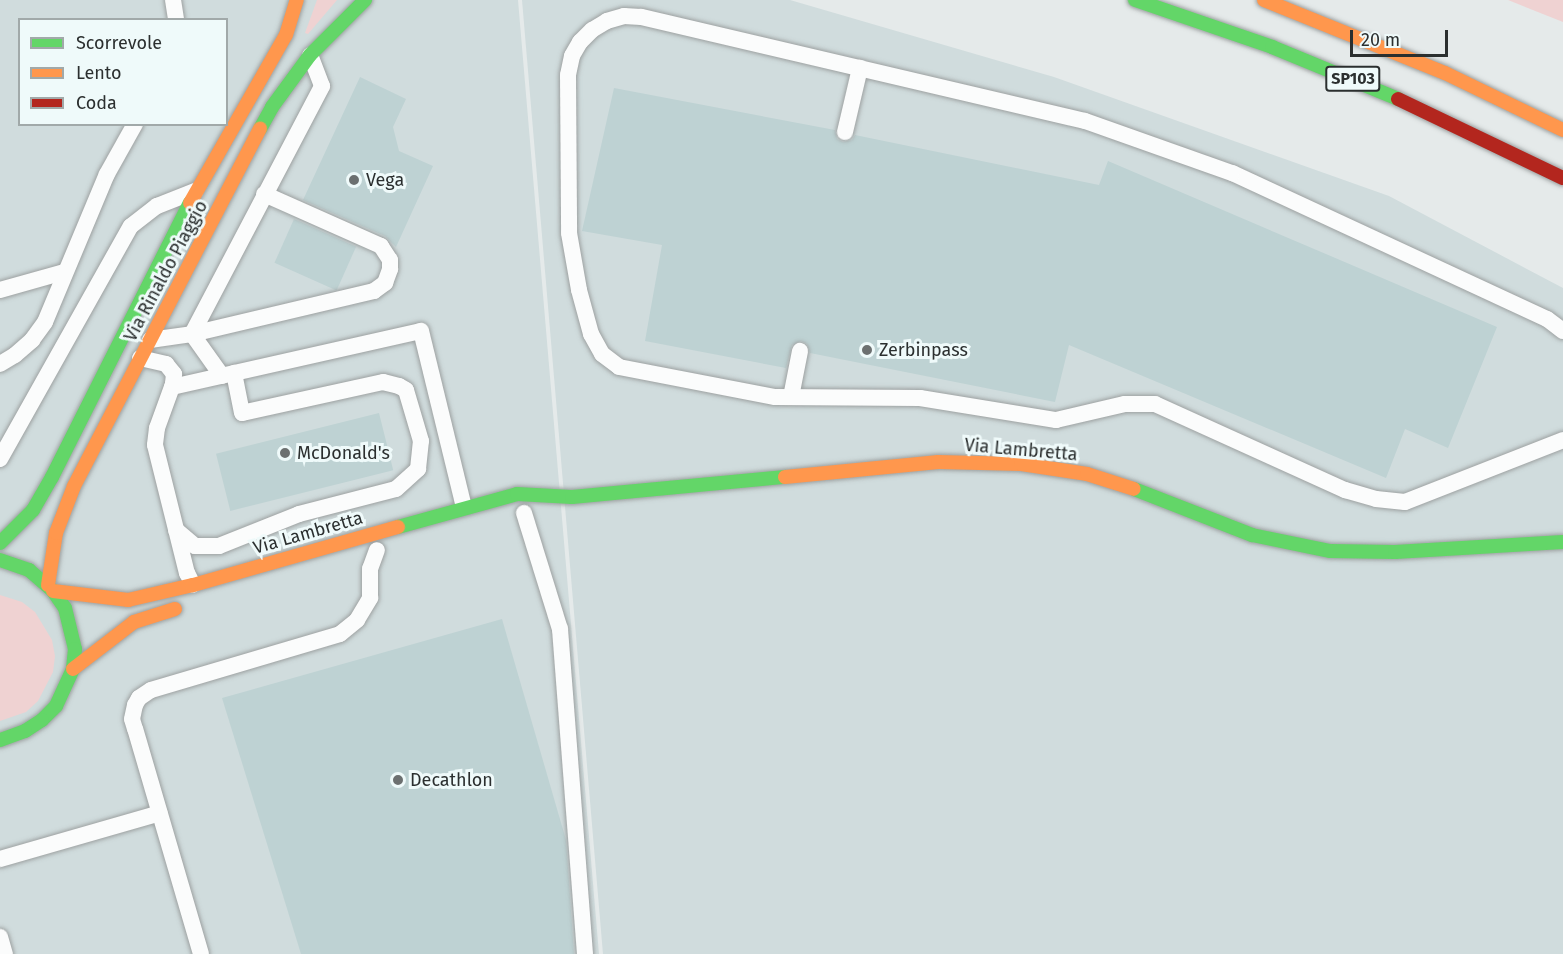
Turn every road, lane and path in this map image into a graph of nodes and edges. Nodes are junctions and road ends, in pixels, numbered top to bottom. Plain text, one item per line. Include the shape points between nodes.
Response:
1 (173, 0) edge
2 (297, 0) edge
3 (365, 0) edge
4 (1135, 0) edge
5 (1264, 0) edge
6 (176, 18) edge
7 (310, 55) junction
8 (860, 68) junction
9 (134, 126) edge
10 (1563, 130) edge
11 (845, 132) dead end
12 (1563, 178) edge
13 (196, 191) junction
14 (264, 194) junction
15 (64, 272) junction
16 (0, 290) edge
17 (1563, 331) edge
18 (192, 334) junction
19 (150, 340) junction
20 (800, 351) dead end
21 (140, 358) junction
22 (0, 364) edge
23 (228, 374) junction
24 (172, 387) junction
25 (791, 396) junction
26 (1563, 440) edge
27 (0, 459) edge
28 (572, 496) junction
29 (464, 507) junction
30 (519, 514) joint
31 (176, 530) junction
32 (0, 543) edge
33 (1563, 543) edge
34 (382, 549) joint
35 (355, 557) dead end
36 (0, 560) edge
37 (193, 585) junction
38 (51, 588) junction
39 (188, 606) dead end
40 (73, 669) junction
41 (0, 740) edge
42 (160, 813) junction
43 (0, 859) edge
44 (0, 937) edge
45 (5, 954) edge
46 (201, 954) edge
47 (585, 954) edge

1 - 6 lane
2 - 13 main road, Via Rinaldo Piaggio via 286,35
3 - 7 main road, Via Rinaldo Piaggio
4 - 12 main road, SP103 via 1370,86
5 - 10 main road, SP103 via 1444,73
7 - 14 lane via 322,86
7 - 19 main road, Via Rinaldo Piaggio via 272,107
8 - 11 lane
8 - 17 lane via 1085,121 1232,173 1547,319
8 - 25 lane via 624,16 592,30 580,42 570,66 569,232 579,290 591,334 602,354 619,367
9 - 15 lane via 107,174
13 - 27 lane via 157,206 130,225
13 - 32 main road, Via Rinaldo Piaggio via 52,477 33,510
14 - 18 lane
14 - 18 lane via 381,246 390,260 385,283 374,291
15 - 16 lane
15 - 22 lane via 45,322 32,340
18 - 19 lane
18 - 23 lane
19 - 21 main road, Via Rinaldo Piaggio
20 - 25 lane
21 - 24 lane via 166,364 174,374
21 - 38 main road, Via Rinaldo Piaggio via 74,486 56,533
23 - 24 lane
23 - 29 lane via 421,331
23 - 31 lane via 242,413 383,382 399,386 406,390 421,441 418,469 396,489 299,514 219,546 195,546
24 - 31 lane via 154,437
25 - 26 lane via 920,398 1056,420 1125,404 1155,404 1345,490 1405,502
28 - 29 main road, Via Lambretta via 517,494
28 - 30 main road, Via Lambretta
28 - 33 main road, Via Lambretta via 938,462 996,463 1088,474 1252,535 1330,551 1395,552
29 - 37 main road, Via Lambretta
30 - 47 lane via 560,629
31 - 37 lane
34 - 35 main road, Via Lambretta
34 - 42 lane via 370,569 370,598 357,620 340,634 151,690 139,698 132,719
36 - 38 main road via 29,570
37 - 38 main road, Via Lambretta via 128,600
38 - 40 main road via 65,608 72,628
39 - 40 main road via 134,622
40 - 41 main road via 56,706 42,720
42 - 43 lane
42 - 46 lane
44 - 45 lane

